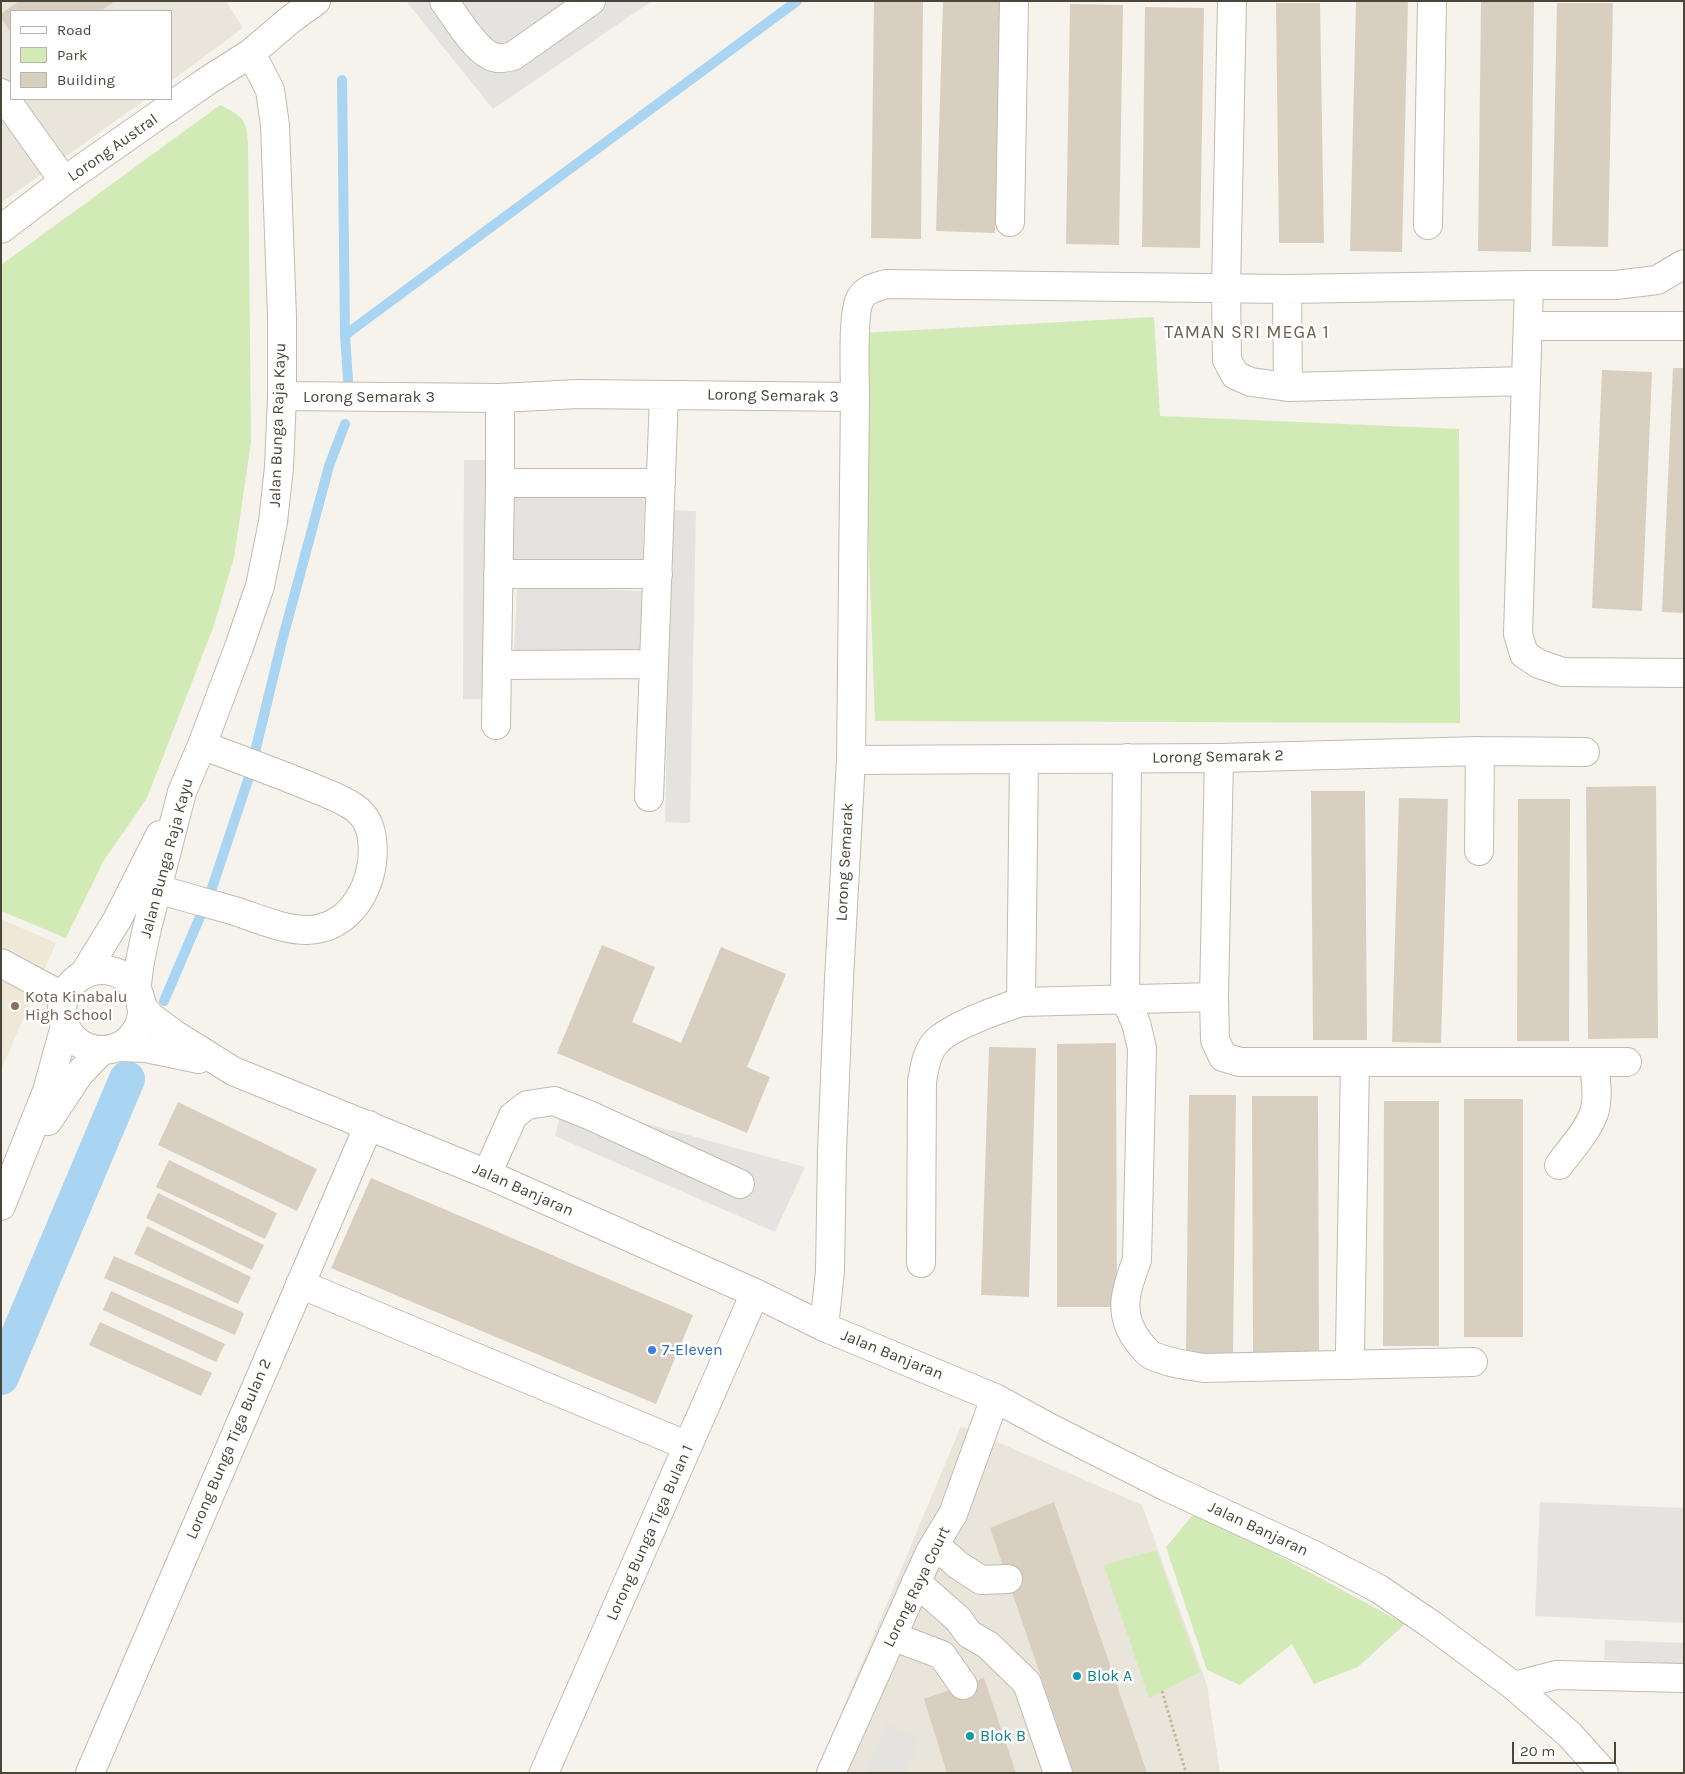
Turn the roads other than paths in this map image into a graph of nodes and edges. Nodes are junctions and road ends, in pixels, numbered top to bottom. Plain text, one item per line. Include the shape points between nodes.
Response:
1 (316, 1) edge
2 (444, 1) edge
3 (590, 1) edge
4 (1014, 1) edge
5 (1232, 1) edge
6 (1432, 1) edge
7 (286, 10) edge
8 (251, 53) junction
9 (1, 93) edge
10 (64, 181) junction
11 (1010, 222) dead end
12 (1428, 224) dead end
13 (1, 229) edge
14 (1684, 264) edge
15 (1529, 285) junction
16 (1226, 289) junction
17 (1287, 289) junction
18 (1528, 326) junction
19 (1684, 326) edge
20 (1526, 381) junction
21 (1288, 387) junction
22 (664, 395) junction
23 (282, 396) junction
24 (855, 397) junction
25 (500, 398) junction
26 (500, 483) junction
27 (661, 483) junction
28 (498, 574) junction
29 (658, 574) junction
30 (654, 664) junction
31 (497, 665) junction
32 (1684, 673) edge
33 (496, 725) dead end
34 (202, 745) junction
35 (1480, 751) junction
36 (1585, 752) dead end
37 (1127, 758) junction
38 (1219, 758) junction
39 (1024, 759) junction
40 (851, 760) junction
41 (182, 792) junction
42 (650, 797) dead end
43 (1479, 851) dead end
44 (158, 889) junction
45 (1, 963) edge
46 (84, 974) junction
47 (64, 997) junction
48 (1214, 997) junction
49 (139, 998) junction
50 (1125, 999) junction
51 (1021, 1002) junction
52 (66, 1026) junction
53 (110, 1048) junction
54 (1355, 1062) junction
55 (1593, 1062) junction
56 (1627, 1062) dead end
57 (233, 1071) junction
58 (369, 1125) junction
59 (1559, 1165) dead end
60 (487, 1174) junction
61 (740, 1184) dead end
62 (6, 1195) edge
63 (920, 1263) dead end
64 (300, 1284) junction
65 (755, 1292) junction
66 (824, 1327) junction
67 (1473, 1362) dead end
68 (1351, 1364) junction
69 (995, 1398) junction
70 (688, 1446) junction
71 (934, 1545) junction
72 (1008, 1579) dead end
73 (916, 1582) junction
74 (892, 1636) junction
75 (1684, 1678) edge
76 (963, 1685) dead end
77 (1514, 1686) junction
78 (90, 1773) edge
79 (544, 1773) edge
80 (831, 1773) edge
81 (1058, 1773) edge
82 (1604, 1773) edge

1 - 7 street, Lorong Austral
2 - 3 street via 486,53 498,58 513,56
4 - 11 street
5 - 16 street
6 - 12 street
7 - 8 street, Lorong Austral
8 - 10 street, Lorong Austral
8 - 23 street, Jalan Bunga Raja Kayu via 270,90 275,124
9 - 10 street
10 - 13 street, Lorong Austral
14 - 15 street, Lorong Semarak 3 via 1657,280 1616,285
15 - 17 street, Lorong Semarak 3
15 - 18 street
16 - 17 street, Lorong Semarak 3
16 - 21 street via 1227,360 1235,375 1251,382
16 - 24 street, Lorong Semarak 3 via 886,284 871,288 860,298 856,314
17 - 21 street
18 - 19 street
18 - 20 street
20 - 21 street
20 - 32 street via 1518,634 1524,654 1539,664 1563,672
22 - 24 street, Lorong Semarak 3
22 - 25 street, Lorong Semarak 3 via 578,394
22 - 27 street
23 - 25 street, Lorong Semarak 3
23 - 34 street, Jalan Bunga Raja Kayu via 273,522 260,586
24 - 40 street, Lorong Semarak
25 - 26 street
26 - 27 street
26 - 28 street
27 - 29 street
28 - 29 street
28 - 31 street
29 - 30 street
30 - 31 street
30 - 42 street
31 - 33 street
34 - 41 street, Jalan Bunga Raja Kayu
34 - 44 street via 334,796 356,808 371,827 373,851 370,874 363,895 351,912 332,925 307,930 281,926
35 - 36 street, Lorong Semarak 2
35 - 38 street, Lorong Semarak 2
35 - 43 street
37 - 38 street, Lorong Semarak 2
37 - 39 street, Lorong Semarak 2
37 - 50 street
38 - 48 street
39 - 40 street, Lorong Semarak 2
39 - 51 street
40 - 66 street, Lorong Semarak via 839,979 830,1271
41 - 44 street, Jalan Bunga Raja Kayu
41 - 46 street via 117,920
44 - 49 street, Jalan Bunga Raja Kayu via 140,961
45 - 47 street
46 - 47 street via 68,988
46 - 49 street via 96,970 119,974 129,981
47 - 52 street via 62,1007
48 - 50 street
48 - 54 street via 1216,1040 1223,1057 1240,1062
49 - 53 street via 141,1018 136,1030 128,1040
49 - 57 street, Jalan Banjaran via 151,1017
50 - 51 street
50 - 68 street via 1136,1023 1142,1048 1137,1260 1124,1310 1133,1334 1149,1354 1175,1364 1204,1368
51 - 63 street via 952,1031 937,1041 927,1057 922,1081
52 - 53 street via 71,1036 90,1048
52 - 62 street via 47,1091
53 - 57 street via 166,1051
53 - 62 street via 80,1074 63,1097
54 - 55 street
54 - 68 street
55 - 56 street
55 - 59 street via 1596,1081 1594,1112
57 - 58 street, Jalan Banjaran
58 - 60 street, Jalan Banjaran
58 - 64 street, Lorong Bunga Tiga Bulan 2
60 - 61 street via 513,1116 527,1105 554,1102
60 - 65 street, Jalan Banjaran
64 - 70 street
64 - 78 street, Lorong Bunga Tiga Bulan 2
65 - 66 street, Jalan Banjaran
65 - 70 street, Lorong Bunga Tiga Bulan 1
66 - 69 street, Jalan Banjaran
67 - 68 street
69 - 71 street, Lorong Raya Court via 953,1514
69 - 77 street, Jalan Banjaran via 1114,1460 1314,1554 1379,1590
70 - 79 street, Lorong Bunga Tiga Bulan 1
71 - 72 street via 982,1580
71 - 73 street, Lorong Raya Court
73 - 74 street, Lorong Raya Court
73 - 81 street via 958,1619 969,1634 988,1646 1027,1683
74 - 76 street via 942,1656
74 - 80 street, Lorong Raya Court
75 - 77 street via 1556,1675
77 - 82 street, Jalan Banjaran via 1570,1735

